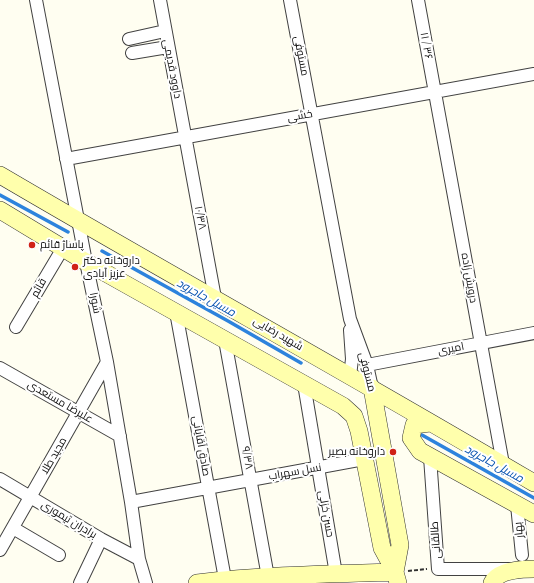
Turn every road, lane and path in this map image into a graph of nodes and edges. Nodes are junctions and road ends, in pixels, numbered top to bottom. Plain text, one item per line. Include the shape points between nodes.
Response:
1 (36, 0) edge
2 (160, 0) edge
3 (290, 0) edge
4 (418, 0) edge
5 (165, 32) junction
6 (129, 39) dead end
7 (168, 47) junction
8 (132, 53) dead end
9 (534, 74) edge
10 (435, 92) junction
11 (312, 114) junction
12 (185, 137) junction
13 (66, 159) junction
14 (0, 175) edge
15 (0, 210) edge
16 (78, 221) junction
17 (63, 248) junction
18 (86, 262) junction
19 (215, 298) junction
20 (176, 312) junction
21 (350, 319) junction
22 (16, 327) dead end
23 (534, 333) edge
24 (225, 340) junction
25 (481, 343) junction
26 (107, 362) junction
27 (368, 365) junction
28 (0, 368) edge
29 (350, 376) junction
30 (304, 384) junction
31 (372, 388) junction
32 (78, 413) junction
33 (430, 423) junction
34 (120, 436) junction
35 (430, 457) junction
36 (364, 459) junction
37 (503, 464) junction
38 (318, 468) junction
39 (0, 479) edge
40 (251, 480) junction
41 (534, 483) edge
42 (208, 488) junction
43 (30, 496) junction
44 (131, 502) junction
45 (517, 505) junction
46 (534, 514) edge
47 (13, 528) junction
48 (101, 539) junction
49 (0, 550) edge
50 (59, 555) dead end
51 (140, 559) junction
52 (519, 562) junction
53 (438, 569) junction
54 (534, 570) edge
55 (336, 574) junction
56 (268, 577) junction
57 (396, 577) edge
58 (225, 579) junction
59 (80, 583) edge
60 (146, 583) edge
61 (197, 583) edge
62 (492, 583) edge

1 - 13 street, شورا
2 - 5 street, داوود قدیمی
3 - 11 street, مستوفی
4 - 10 street, ۱۱ / ۳۶
5 - 6 street
5 - 7 street, داوود قدیمی
7 - 8 street
7 - 12 street, داوود قدیمی
9 - 10 street, خشی
10 - 11 street, خشی
10 - 25 street, درویش زاده
11 - 12 street, خشی
11 - 21 street, مستوفی
12 - 13 street, خشی
12 - 19 street, ۱۰/۳۸
13 - 16 street, شورا
14 - 16 main road, شهید رضایی
15 - 17 main road
16 - 18 street, شورا
16 - 19 main road, شهید رضایی
17 - 18 main road
17 - 22 street, قائم
18 - 20 main road
18 - 26 street, شورا
19 - 29 main road, شهید رضایی
20 - 24 main road
20 - 42 street, صادق آقایانی
21 - 27 street, مستوفی
21 - 29 street
23 - 25 street, امیری
24 - 30 main road
24 - 40 street, ۹/۳۸
25 - 27 street, امیری
25 - 37 street, درویش زاده
26 - 32 street, مجید طلا
26 - 34 street, شورا
27 - 31 street, مستوفی
28 - 32 street, علیرضا مستعدی
29 - 31 main road, شهید رضایی
30 - 36 main road via 343,406 354,416
30 - 38 street, حسن خزلی
31 - 33 main road, شهید رضایی
31 - 57 main road, مستوفی via 400,545
32 - 34 street, علیرضا مستعدی
32 - 43 street, مجید طلا
33 - 35 main road via 414,425 411,438 420,451
33 - 37 main road, شهید رضایی
34 - 44 street, شورا
35 - 45 main road
35 - 53 street, طالقانی
36 - 38 street, نسل سهراب
36 - 57 main road via 382,548
37 - 41 main road, شهید رضایی
38 - 40 street, نسل سهراب
38 - 55 street, حسن خزلی
39 - 43 street, برادران تیموری
40 - 42 street, نسل سهراب
40 - 56 street, ۹/۳۸
42 - 44 street, نسل سهراب
42 - 58 street, صادق آقایانی
43 - 47 street, مجید طلا
43 - 48 street, برادران تیموری
44 - 51 street, شورا
45 - 46 main road
45 - 52 street, بهار
47 - 49 street, مجید طلا
47 - 50 street
48 - 51 street, برادران تیموری
48 - 59 street
51 - 60 street, شورا
52 - 53 street, طالقانی
52 - 54 main road
52 - 62 main road via 496,577
53 - 57 path
55 - 56 main road
55 - 57 main road
56 - 58 main road
58 - 61 main road

